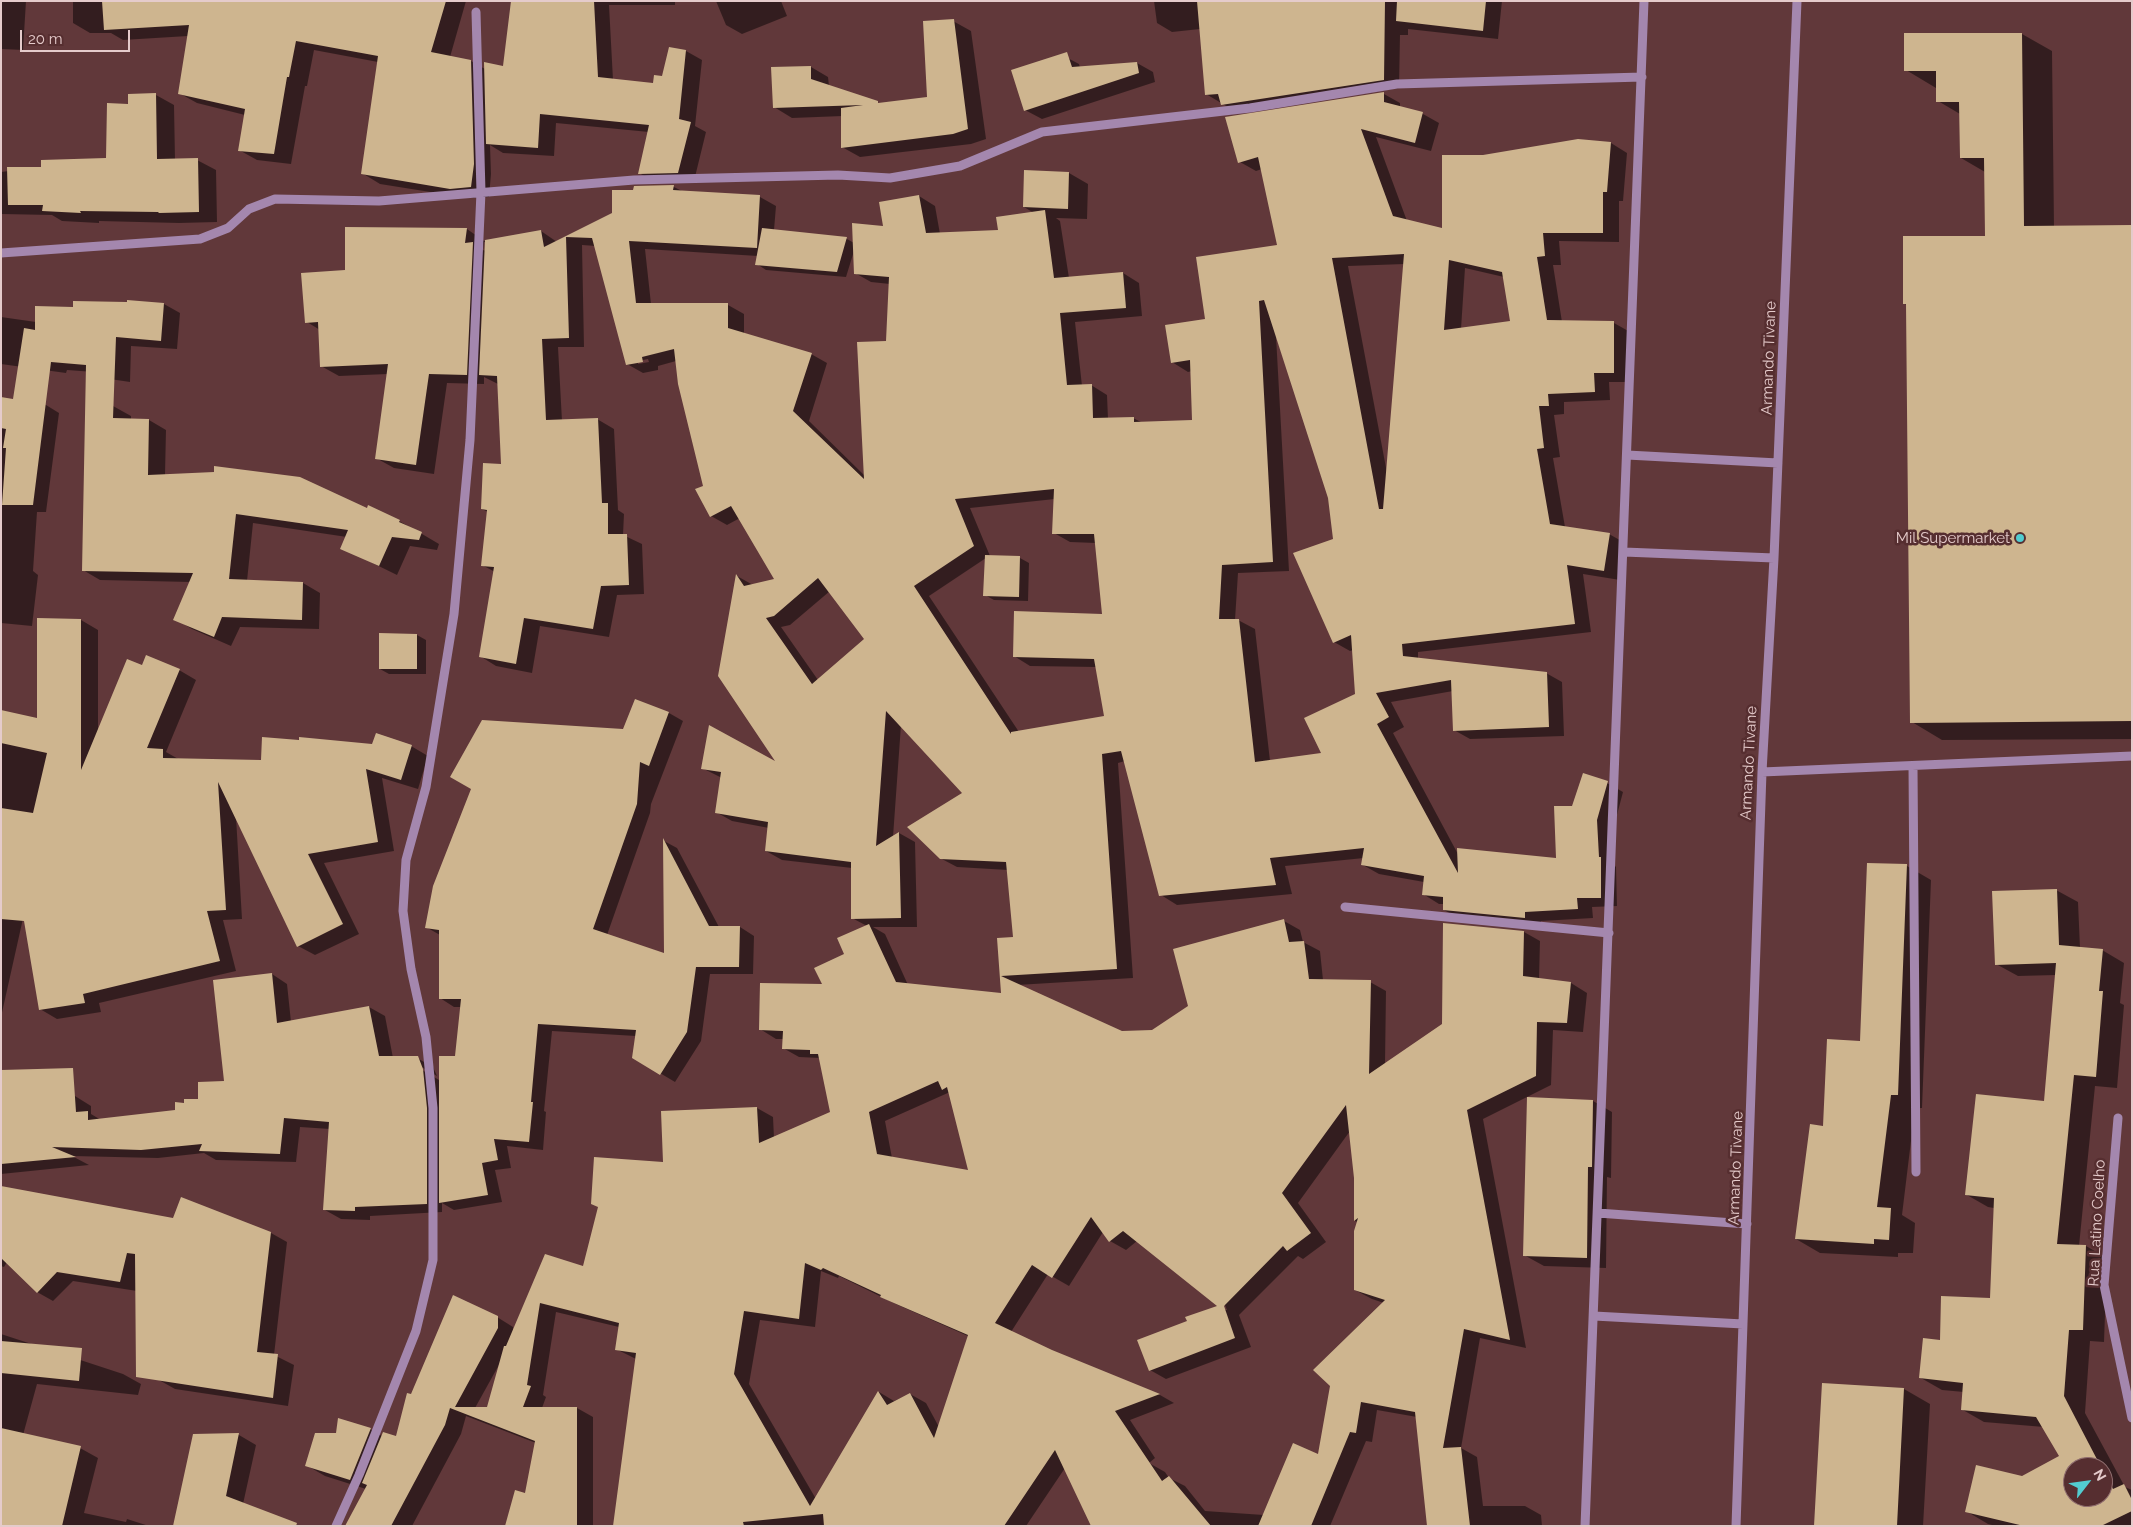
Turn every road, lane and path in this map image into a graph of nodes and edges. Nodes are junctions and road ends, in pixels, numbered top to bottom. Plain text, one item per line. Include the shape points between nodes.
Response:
1 (1644, 1) edge
2 (1797, 1) edge
3 (476, 12) dead end
4 (1642, 77) junction
5 (481, 192) junction
6 (1, 253) edge
7 (1627, 455) junction
8 (1778, 463) junction
9 (1624, 552) junction
10 (1774, 558) junction
11 (2132, 756) edge
12 (1913, 766) junction
13 (1762, 772) junction
14 (1345, 907) dead end
15 (1609, 933) junction
16 (2118, 1118) dead end
17 (1916, 1172) dead end
18 (1598, 1213) junction
19 (1747, 1224) junction
20 (1594, 1316) junction
21 (1743, 1324) junction
22 (2132, 1417) edge
23 (336, 1526) edge
24 (1585, 1526) edge
25 (1736, 1526) edge

1 - 4 street
2 - 8 street, Armando Tivane
3 - 5 street
4 - 5 street via 1397,84 1250,108 1042,132 960,166 890,178 838,175 634,180
4 - 7 street
5 - 6 street via 379,201 275,199 249,209 228,228 200,239
5 - 23 street via 470,440 454,614 426,787 406,860 402,911 426,1036 433,1108 433,1260 416,1330
7 - 8 street
7 - 9 street
8 - 10 street, Armando Tivane
9 - 10 street
9 - 15 street
10 - 13 street, Armando Tivane
11 - 12 street
12 - 13 street
12 - 17 street
13 - 19 street, Armando Tivane
14 - 15 street
15 - 18 street
16 - 22 street, Rua Latino Coelho via 2104,1285
18 - 19 street
18 - 20 street
19 - 21 street, Armando Tivane
20 - 21 street
20 - 24 street
21 - 25 street, Armando Tivane

